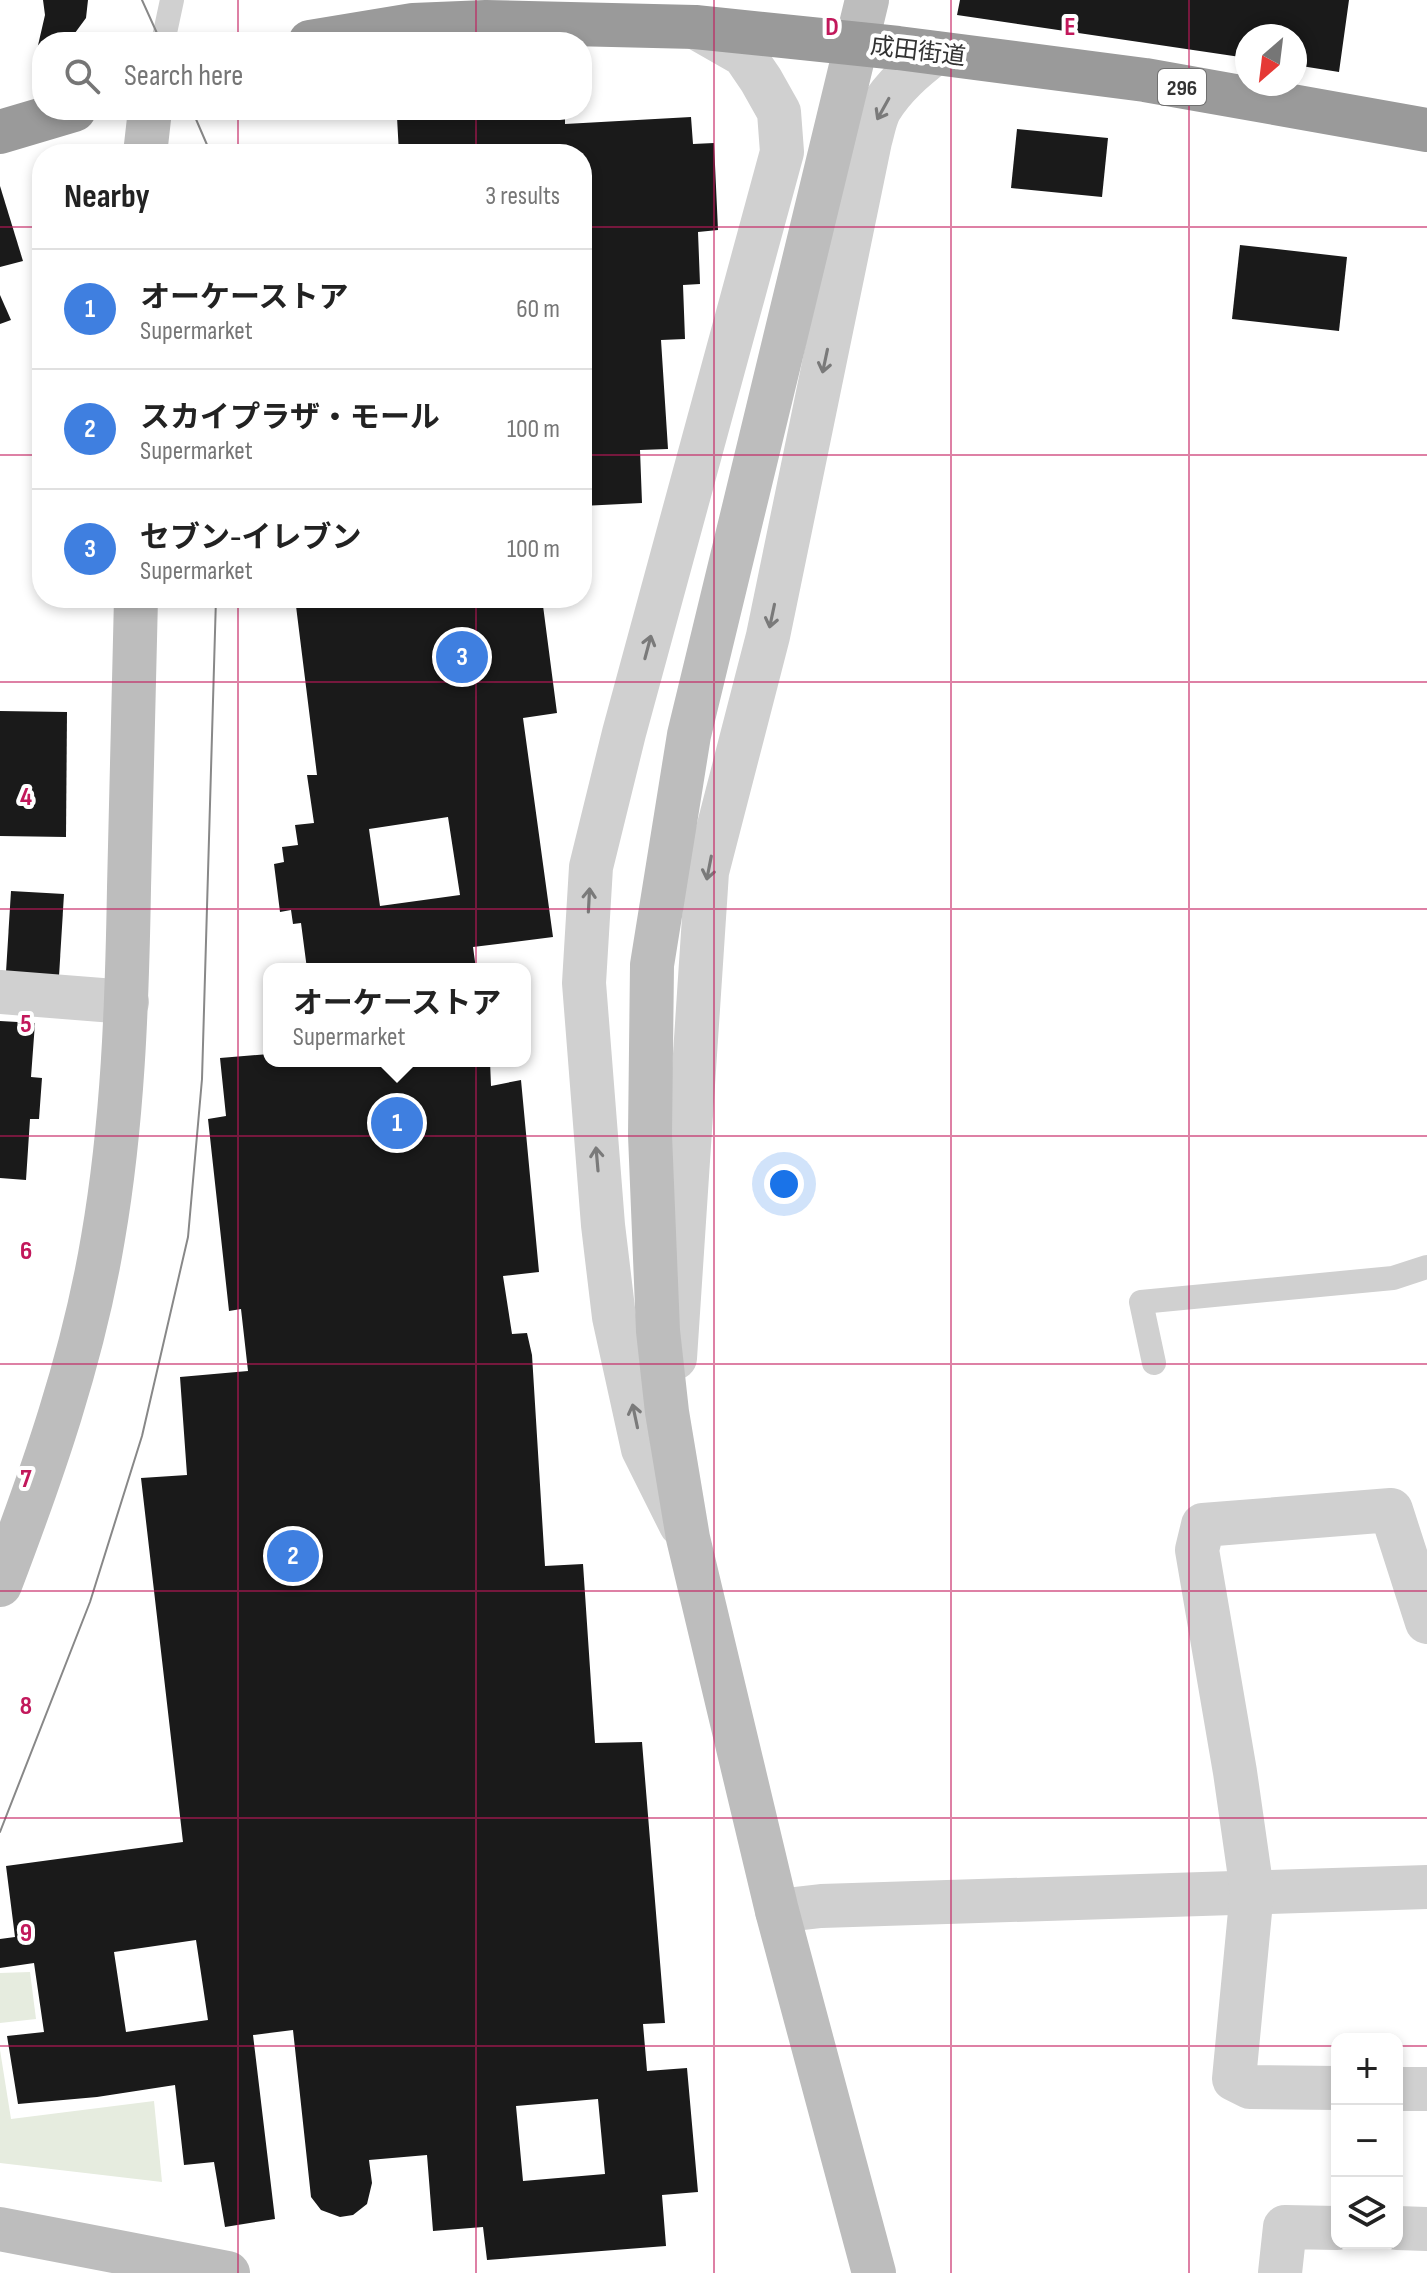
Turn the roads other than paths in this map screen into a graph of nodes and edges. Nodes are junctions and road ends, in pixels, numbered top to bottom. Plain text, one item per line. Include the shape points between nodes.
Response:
1 (867, 0) edge
2 (173, 3) edge
3 (567, 12) edge
4 (695, 27) junction
5 (166, 32) edge
6 (371, 32) edge
7 (935, 53) junction
8 (40, 120) edge
9 (149, 120) edge
10 (1427, 130) edge
11 (0, 132) edge
12 (146, 144) edge
13 (136, 608) edge
14 (0, 992) edge
15 (127, 1002) junction
16 (1427, 1267) edge
17 (1154, 1363) dead end
18 (667, 1412) junction
19 (688, 1538) junction
20 (0, 1585) edge
21 (1427, 1622) edge
22 (1427, 1887) edge
23 (1252, 1891) junction
24 (777, 1911) junction
25 (1331, 2088) edge
26 (1403, 2089) edge
27 (1427, 2089) edge
28 (1331, 2228) edge
29 (1403, 2228) edge
30 (0, 2229) edge
31 (1427, 2229) edge
32 (228, 2273) edge
33 (874, 2273) edge
34 (1280, 2273) edge

1 - 18 street via 689,735 652,965 650,1135 658,1331
2 - 5 lane
3 - 4 highway, 成田街道 / 296
3 - 6 highway, 成田街道 / 296
4 - 7 highway, 成田街道 / 296
19 -> 4 street via 643,1449 614,1317 584,983 591,867 782,152 779,112 744,55
7 - 10 highway, 成田街道 / 296 via 1145,80
7 -> 18 street via 893,92 879,111 870,141 768,636 707,872 673,1393
8 - 11 highway
9 - 12 street
13 - 15 street
14 - 15 street
15 - 20 street via 118,1133 84,1332 57,1428
16 - 17 lane via 1393,1278 1141,1302
18 - 19 street
19 - 24 street
21 - 23 street via 1391,1510 1203,1525 1197,1550
22 - 23 street
23 - 24 street
23 - 25 street via 1234,2079 1250,2087
24 - 33 street
26 - 27 street
28 - 34 street via 1285,2227
29 - 31 street
30 - 32 street

